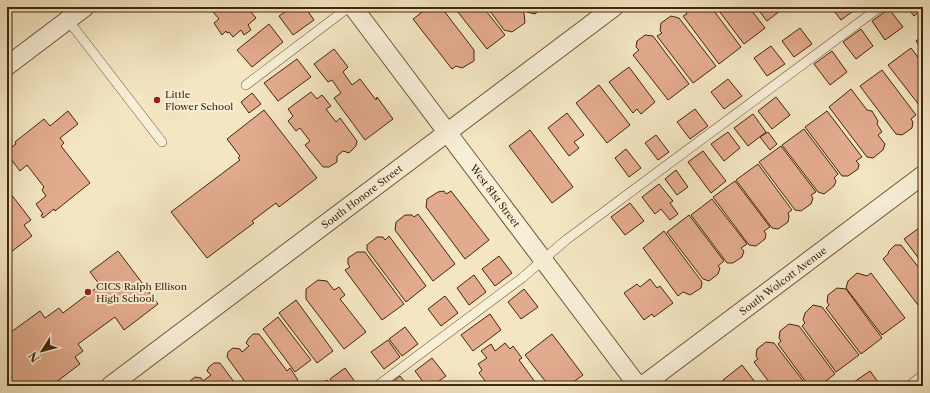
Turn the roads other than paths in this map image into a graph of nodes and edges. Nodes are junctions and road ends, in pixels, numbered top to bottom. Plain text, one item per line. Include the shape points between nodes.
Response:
1 (85, 7) edge
2 (349, 7) edge
3 (353, 7) edge
4 (614, 7) edge
5 (880, 7) edge
6 (68, 20) junction
7 (7, 66) edge
8 (246, 85) dead end
9 (448, 133) junction
10 (162, 142) dead end
11 (923, 175) edge
12 (543, 259) junction
13 (923, 375) edge
14 (110, 386) edge
15 (377, 386) edge
16 (638, 386) edge
17 (642, 386) edge
18 (908, 386) edge

1 - 6 street
2 - 8 lane
3 - 9 street, West 81st Street
4 - 9 street, South Honore Street
5 - 12 lane
6 - 7 street
6 - 10 lane
9 - 12 street, West 81st Street
9 - 14 street, South Honore Street
11 - 17 street, South Wolcott Avenue
12 - 15 lane via 522,278
12 - 16 street, West 81st Street
13 - 18 lane

